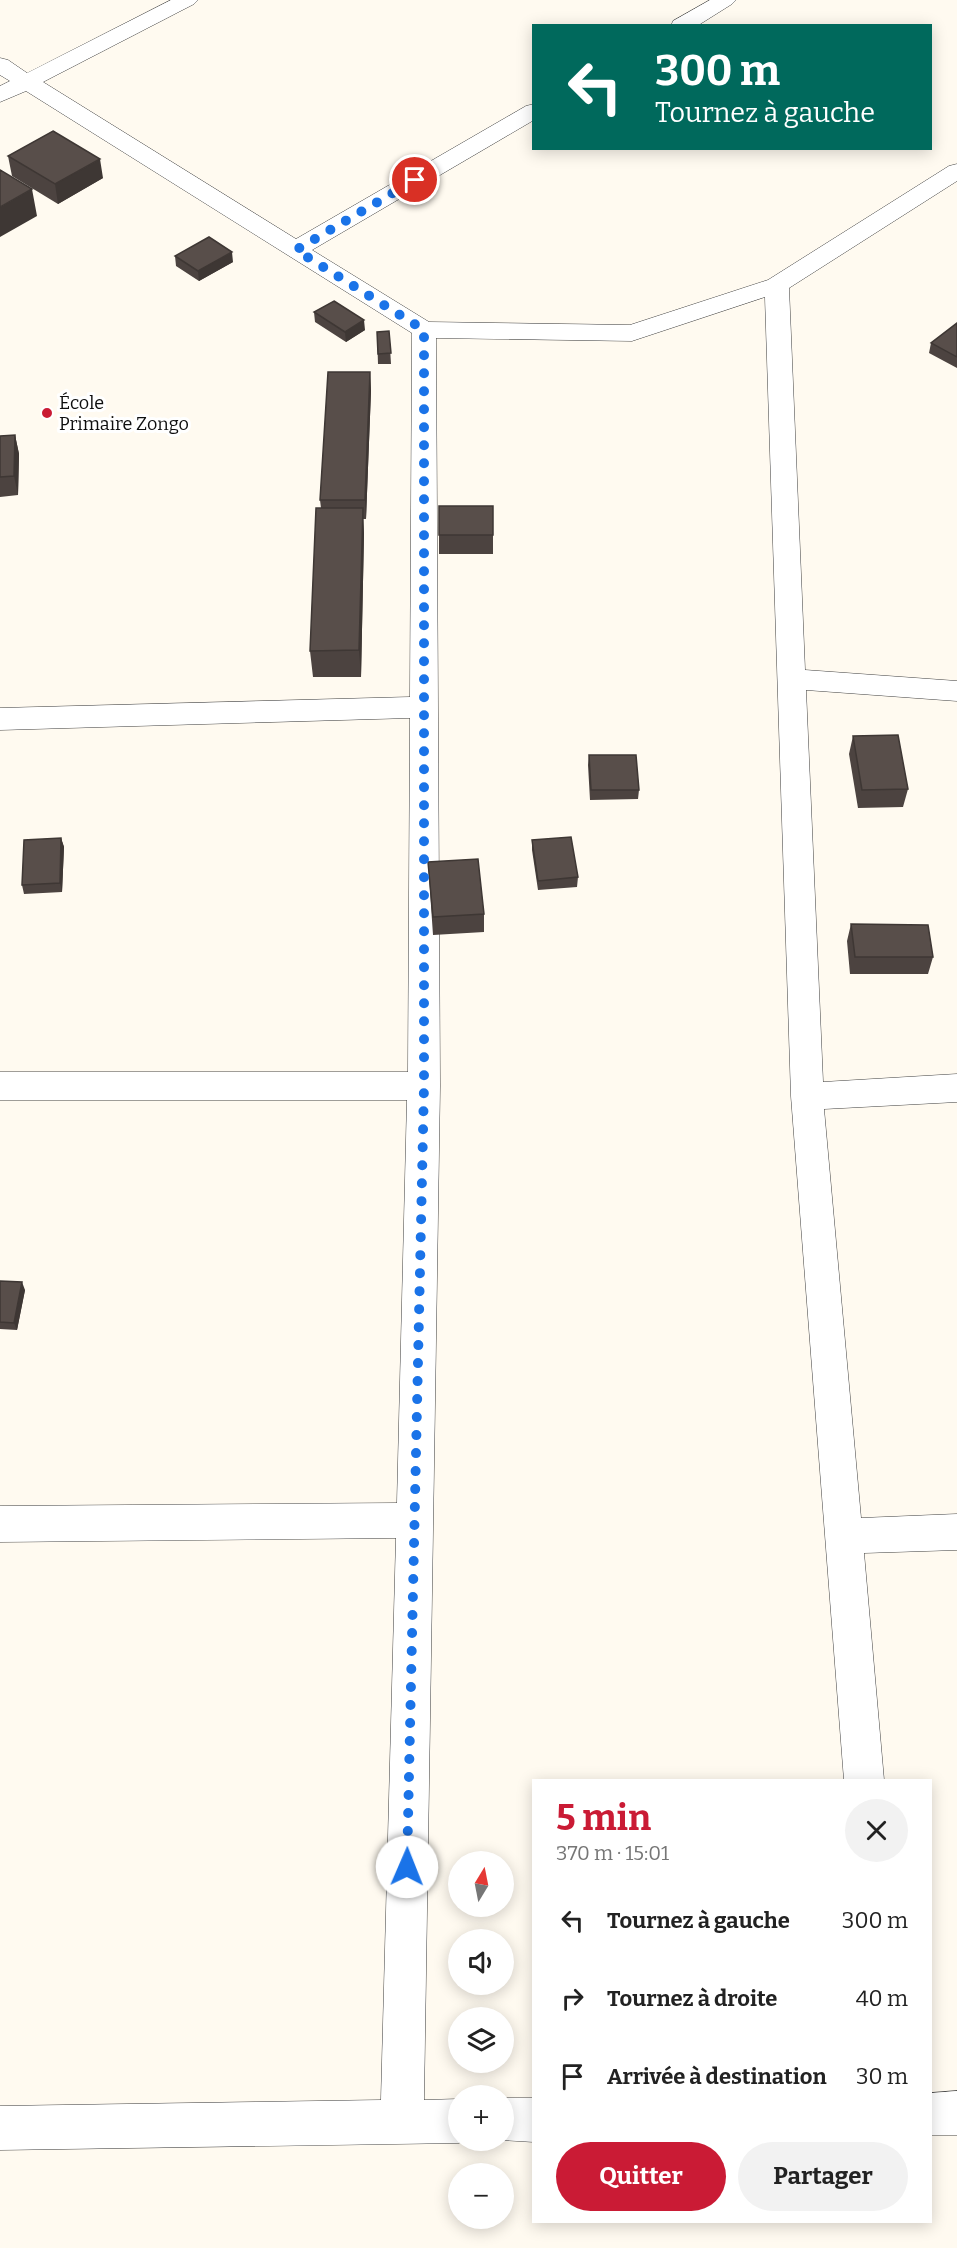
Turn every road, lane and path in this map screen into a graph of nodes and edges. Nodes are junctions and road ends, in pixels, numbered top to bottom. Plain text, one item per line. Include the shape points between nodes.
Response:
1 (187, 0) edge
2 (725, 0) edge
3 (684, 24) edge
4 (0, 65) edge
5 (27, 82) junction
6 (0, 94) edge
7 (532, 112) edge
8 (957, 171) edge
9 (296, 250) junction
10 (777, 285) junction
11 (424, 330) junction
12 (791, 680) junction
13 (957, 691) edge
14 (424, 707) junction
15 (0, 719) edge
16 (0, 1086) edge
17 (424, 1086) junction
18 (957, 1088) edge
19 (807, 1096) junction
20 (414, 1520) junction
21 (0, 1524) edge
22 (957, 1532) edge
23 (844, 1536) junction
24 (864, 1779) edge
25 (957, 2113) edge
26 (932, 2114) edge
27 (514, 2120) edge
28 (532, 2120) edge
29 (448, 2121) edge
30 (402, 2122) junction
31 (0, 2128) edge

1 - 5 street
2 - 3 street
4 - 5 street
5 - 6 street
5 - 9 street
7 - 9 street
8 - 10 street
9 - 11 street
10 - 11 street via 632,333
10 - 12 street
11 - 14 street
12 - 13 street
12 - 19 street
14 - 15 street
14 - 17 street
16 - 17 street
17 - 20 street
18 - 19 street
19 - 23 street
20 - 21 street
20 - 30 street
22 - 23 street
23 - 24 street
25 - 26 street
27 - 28 street
29 - 30 street
30 - 31 street

